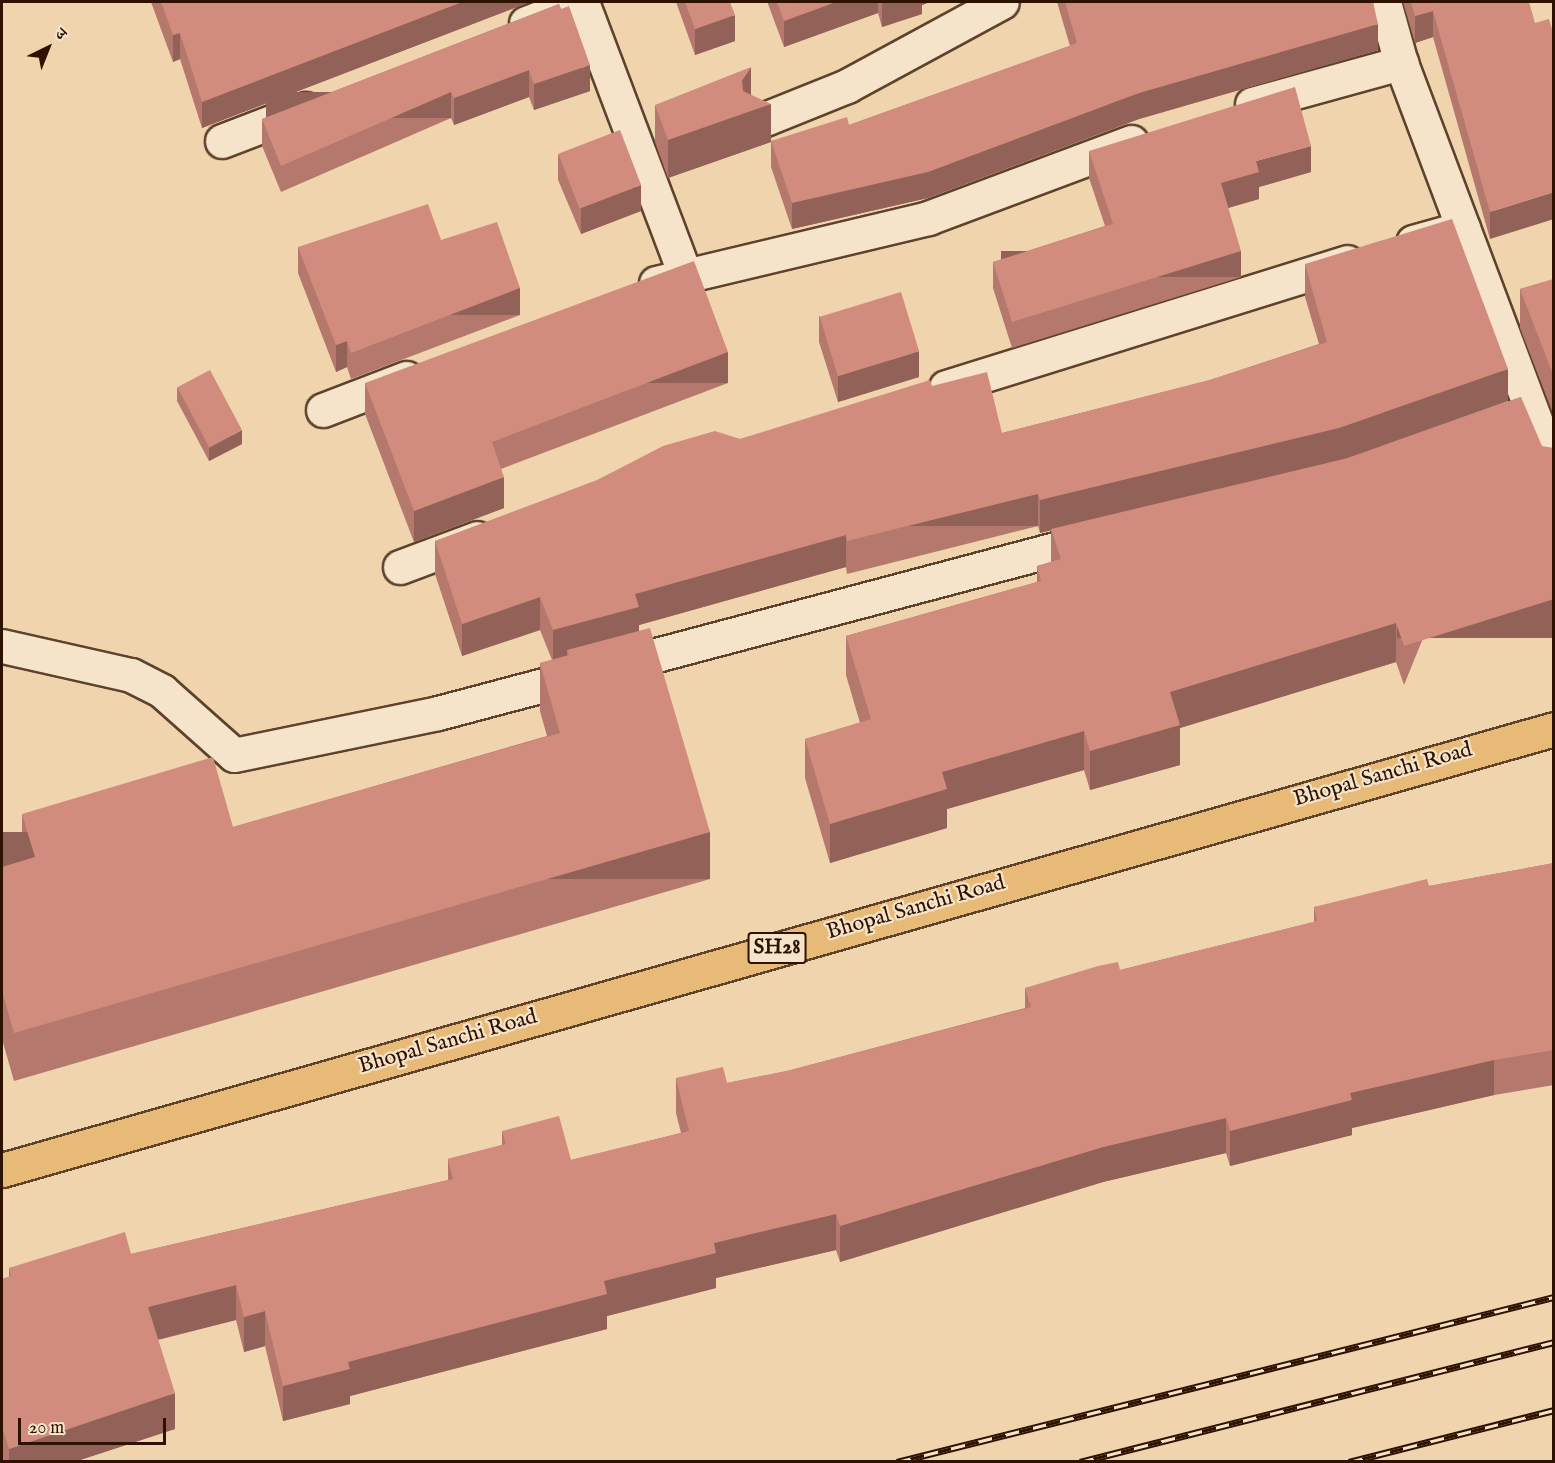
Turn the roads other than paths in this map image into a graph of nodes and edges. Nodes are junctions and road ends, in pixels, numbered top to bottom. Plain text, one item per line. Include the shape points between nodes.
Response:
1 (581, 2) edge
2 (1002, 2) edge
3 (1384, 2) edge
4 (494, 35) edge
5 (1401, 63) junction
6 (331, 99) edge
7 (1221, 114) edge
8 (760, 121) edge
9 (1166, 131) edge
10 (222, 141) dead end
11 (1462, 228) junction
12 (684, 272) junction
13 (630, 293) edge
14 (432, 368) edge
15 (918, 396) edge
16 (323, 410) dead end
17 (1530, 413) junction
18 (1497, 425) edge
19 (1554, 471) edge
20 (512, 524) edge
21 (1127, 529) edge
22 (400, 567) dead end
23 (2, 646) edge
24 (1554, 729) edge
25 (2, 1170) edge

1 - 4 street
1 - 12 street
2 - 8 street via 848,86
3 - 5 street
5 - 7 street
5 - 11 street
6 - 10 street
9 - 12 street via 928,218
11 - 15 street
11 - 17 street
12 - 13 street
14 - 16 street
17 - 18 street
17 - 19 street
20 - 22 street
21 - 23 street via 438,713 234,755 162,691 131,675
24 - 25 main road, Bhopal Sanchi Road / SH28

